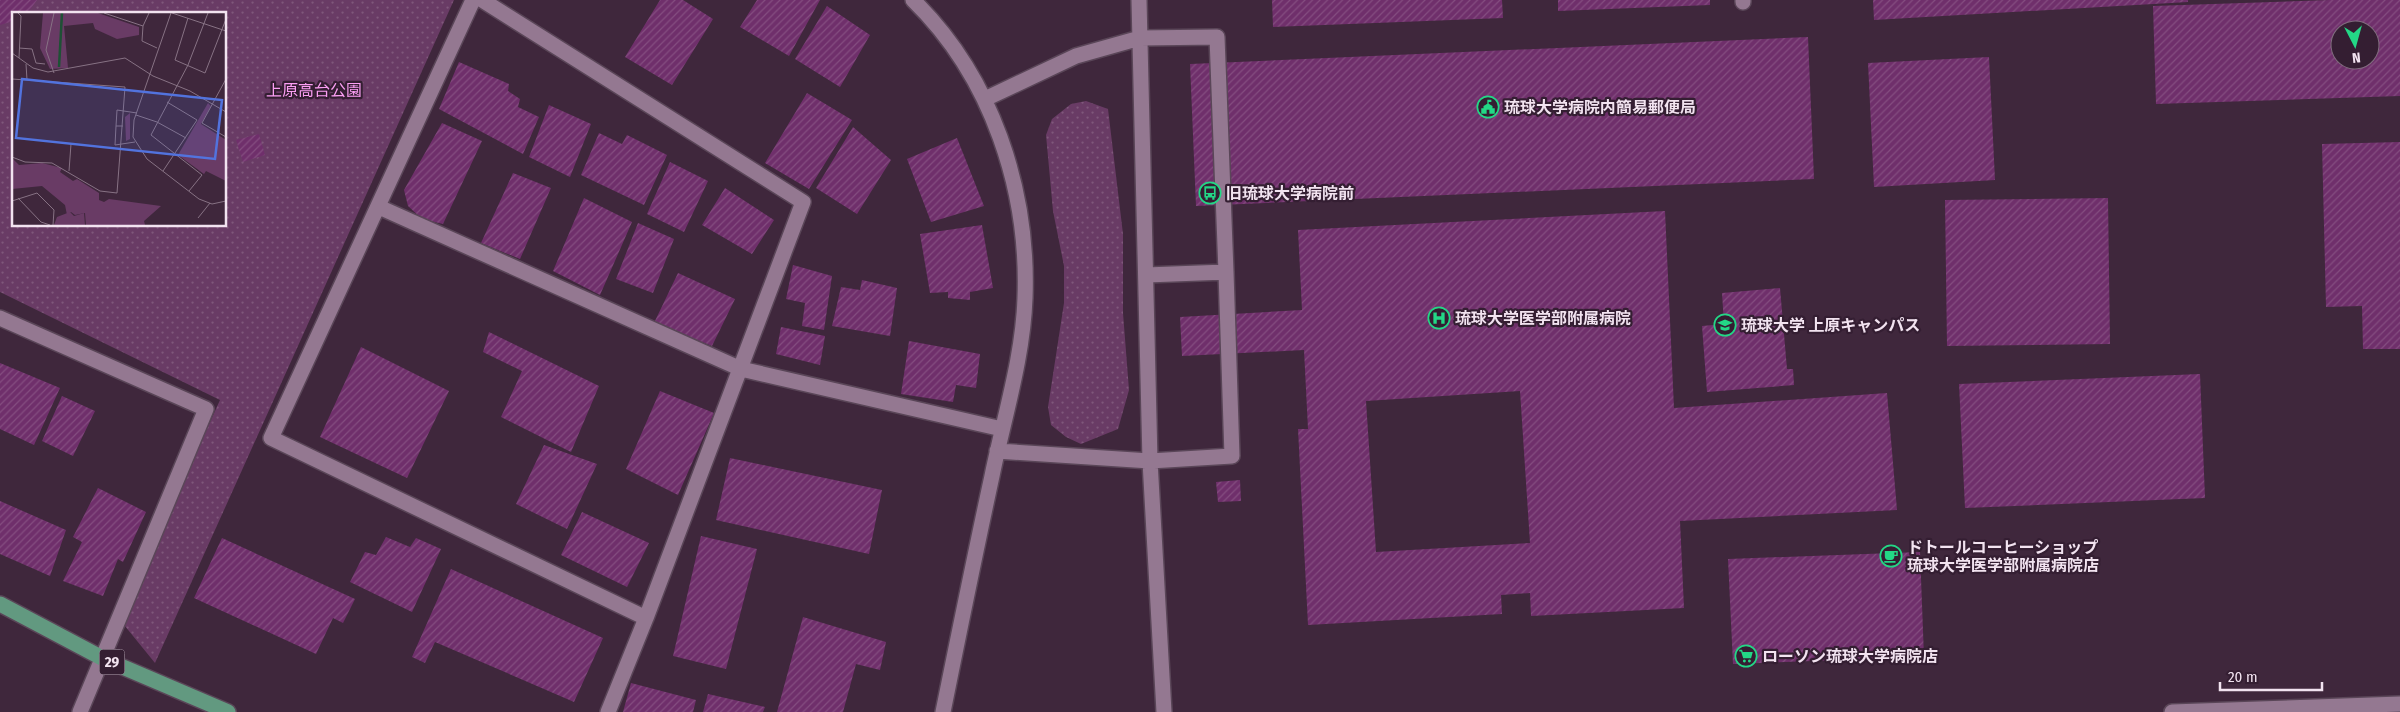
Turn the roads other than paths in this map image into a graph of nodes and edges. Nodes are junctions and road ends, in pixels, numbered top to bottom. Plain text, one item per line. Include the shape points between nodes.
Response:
1 (473, 0) edge
2 (482, 0) edge
3 (913, 0) edge
4 (1139, 0) edge
5 (1140, 38) junction
6 (985, 99) junction
7 (379, 208) junction
8 (1226, 272) junction
9 (1146, 275) junction
10 (0, 318) edge
11 (741, 369) junction
12 (1002, 429) junction
13 (997, 451) junction
14 (1150, 460) junction
15 (0, 604) edge
16 (646, 618) junction
17 (104, 659) junction
18 (2391, 707) edge
19 (2339, 709) edge
20 (80, 712) edge
21 (228, 712) edge
22 (608, 712) edge
23 (943, 712) edge
24 (1164, 712) edge
25 (2172, 712) edge

1 - 7 street
2 - 11 street via 803,202
3 - 6 street via 954,48
4 - 5 street
5 - 6 street via 1076,56
5 - 8 street via 1217,37
5 - 9 street
6 - 12 street via 1008,157 1024,231 1025,299 1018,360
7 - 11 street
7 - 16 street via 271,438
8 - 9 street
8 - 14 street via 1232,456
9 - 14 street
10 - 17 street via 206,409
11 - 12 street
11 - 16 street
12 - 13 street
13 - 14 street
13 - 23 street
14 - 24 street
15 - 17 main road, 29
16 - 22 street
17 - 20 street
17 - 21 main road, 29
18 - 19 street
19 - 25 street

